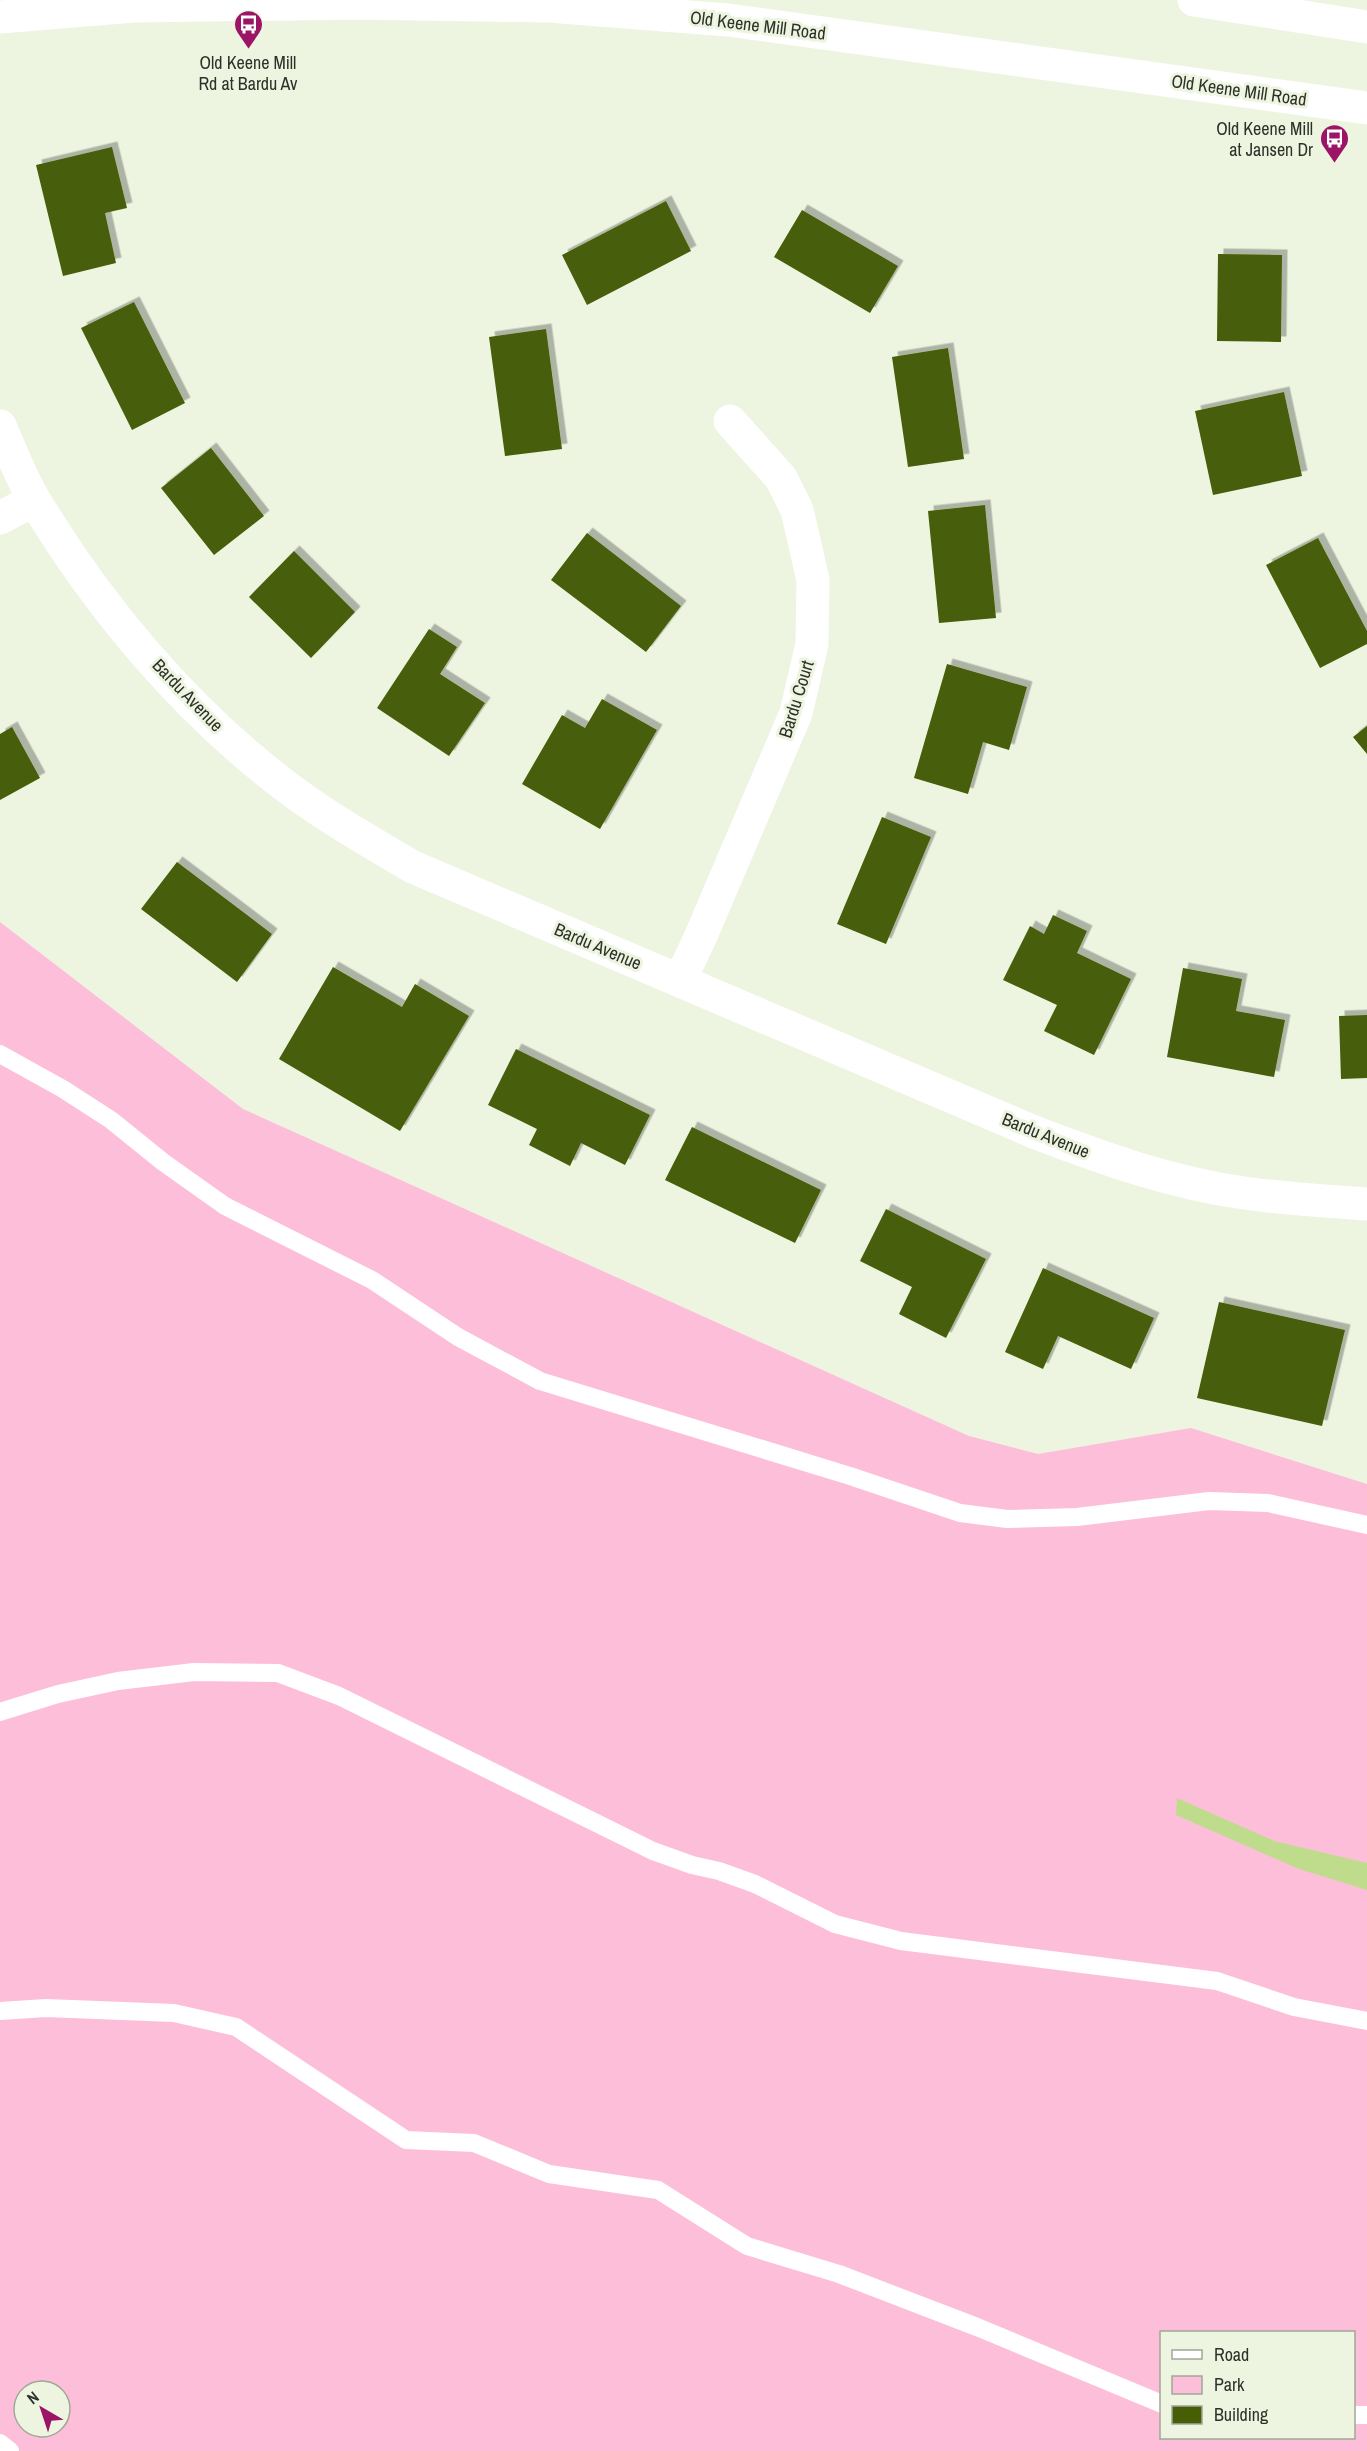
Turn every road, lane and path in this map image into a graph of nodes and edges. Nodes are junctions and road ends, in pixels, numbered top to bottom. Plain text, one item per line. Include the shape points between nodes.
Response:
1 (1194, 0) edge
2 (0, 17) edge
3 (1367, 27) edge
4 (1367, 108) edge
5 (729, 421) dead end
6 (0, 426) edge
7 (34, 500) junction
8 (0, 518) edge
9 (680, 980) junction
10 (0, 1054) edge
11 (1367, 1204) edge
12 (1367, 1525) edge
13 (0, 1712) edge
14 (0, 2011) edge
15 (1367, 2021) edge
16 (1160, 2404) edge
17 (0, 2443) edge
18 (10, 2451) edge

1 - 3 street
2 - 4 street, Old Keene Mill Road via 145,6 549,6 728,20
5 - 9 street, Bardu Court via 781,478 797,510 813,580 812,644 795,713
6 - 7 street, Bardu Avenue
7 - 8 street
7 - 9 street, Bardu Avenue via 129,634 200,711 278,780 344,827 413,867
9 - 11 street, Bardu Avenue via 1111,1161 1172,1179 1244,1193
10 - 12 lane via 111,1120 225,1206 372,1280 458,1337 540,1381 960,1513 1007,1519 1077,1517 1209,1501 1269,1503
13 - 15 lane via 118,1681 194,1671 278,1673 339,1696 653,1851 755,1884 835,1924 900,1941 1217,1981 1294,2007
14 - 16 lane via 46,2008 174,2013 236,2027 406,2140 474,2143 549,2174 658,2190 747,2246 839,2274
17 - 18 lane

